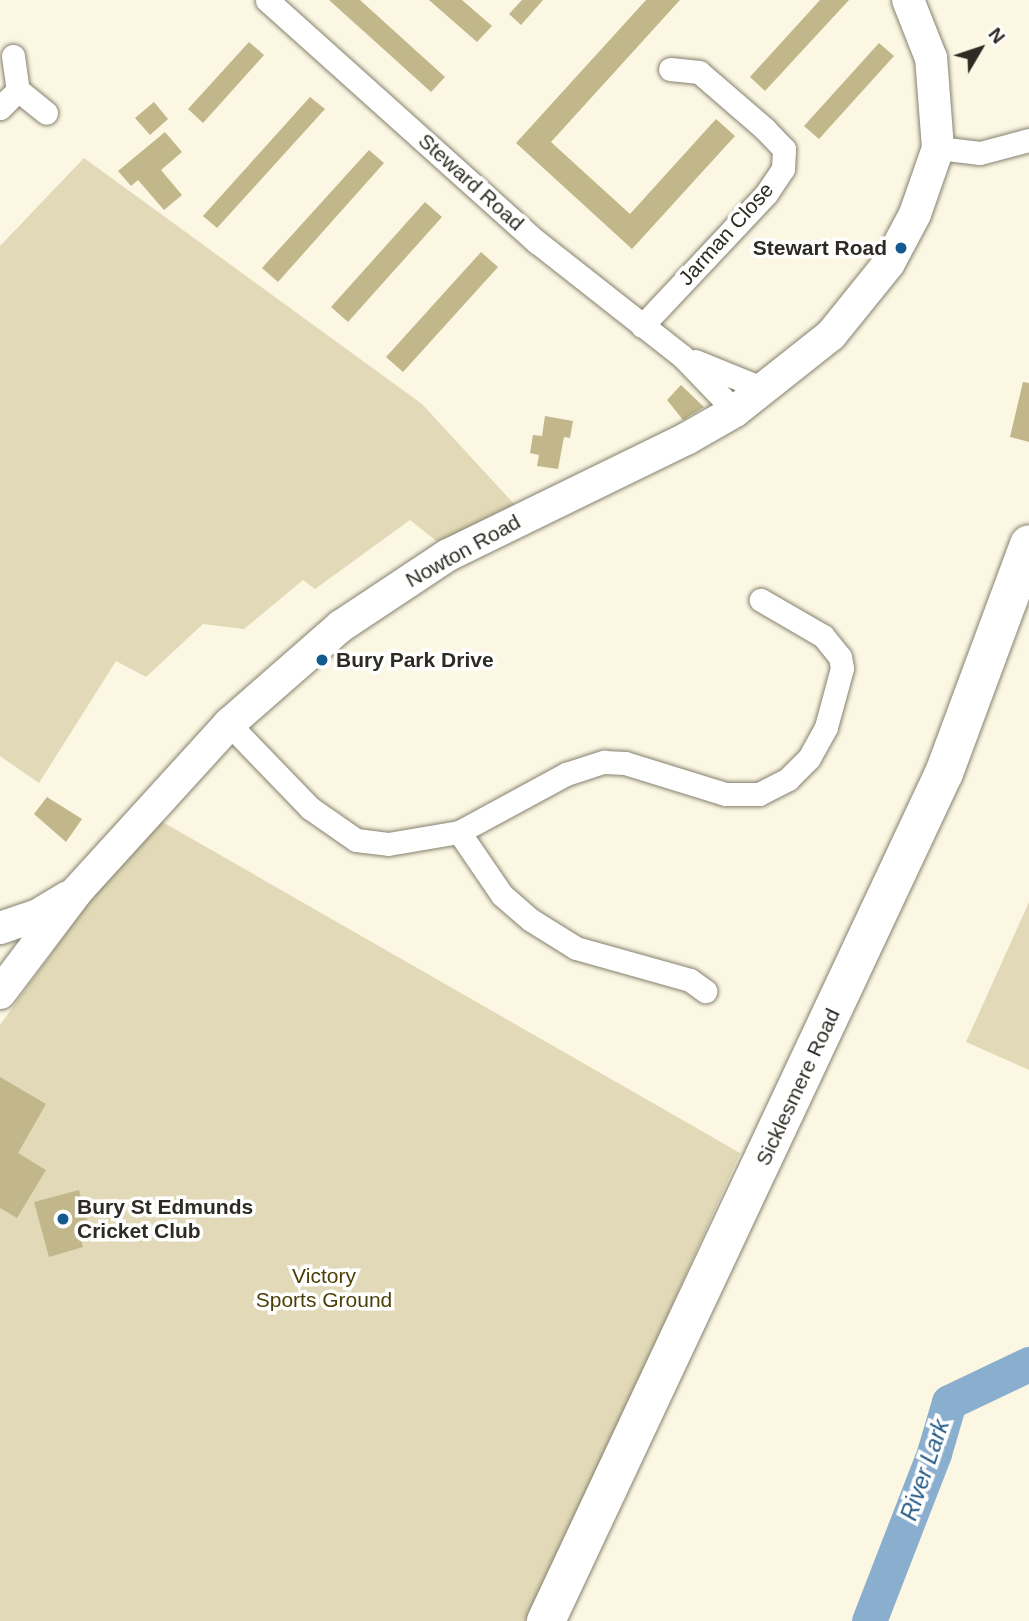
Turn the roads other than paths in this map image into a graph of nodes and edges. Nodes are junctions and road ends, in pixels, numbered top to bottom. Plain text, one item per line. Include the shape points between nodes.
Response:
1 (267, 0) edge
2 (908, 0) edge
3 (13, 56) dead end
4 (670, 69) dead end
5 (18, 90) junction
6 (0, 108) edge
7 (46, 113) dead end
8 (1029, 140) edge
9 (937, 148) junction
10 (642, 326) junction
11 (682, 356) junction
12 (764, 389) junction
13 (735, 411) junction
14 (1029, 544) edge
15 (761, 600) dead end
16 (229, 724) junction
17 (458, 832) junction
18 (78, 890) junction
19 (0, 928) edge
20 (705, 992) dead end
21 (0, 993) edge
22 (546, 1621) edge

1 - 10 street, Steward Road via 537,242
2 - 9 street, Nowton Road via 931,58
3 - 5 street
4 - 10 street, Jarman Close via 699,72 765,129 784,149 783,169 766,194
5 - 6 street
5 - 7 street
8 - 9 street via 981,153
9 - 12 street, Nowton Road via 930,177 888,263 831,335
10 - 11 street, Steward Road
11 - 12 street, Steward Road
11 - 13 street, Steward Road
12 - 13 street, Nowton Road
13 - 16 street, Nowton Road via 687,439 448,555 341,626
14 - 22 highway, Sicklesmere Road via 944,773
15 - 17 street via 777,620 823,636 840,657 842,668 826,727 809,758 788,779 759,794 743,796 625,763 604,762 566,774
16 - 17 street via 310,808 356,840 388,844
16 - 18 street, Nowton Road
17 - 20 street via 502,895 531,920 576,948 690,980
18 - 19 street via 38,915
18 - 21 street, Nowton Road

